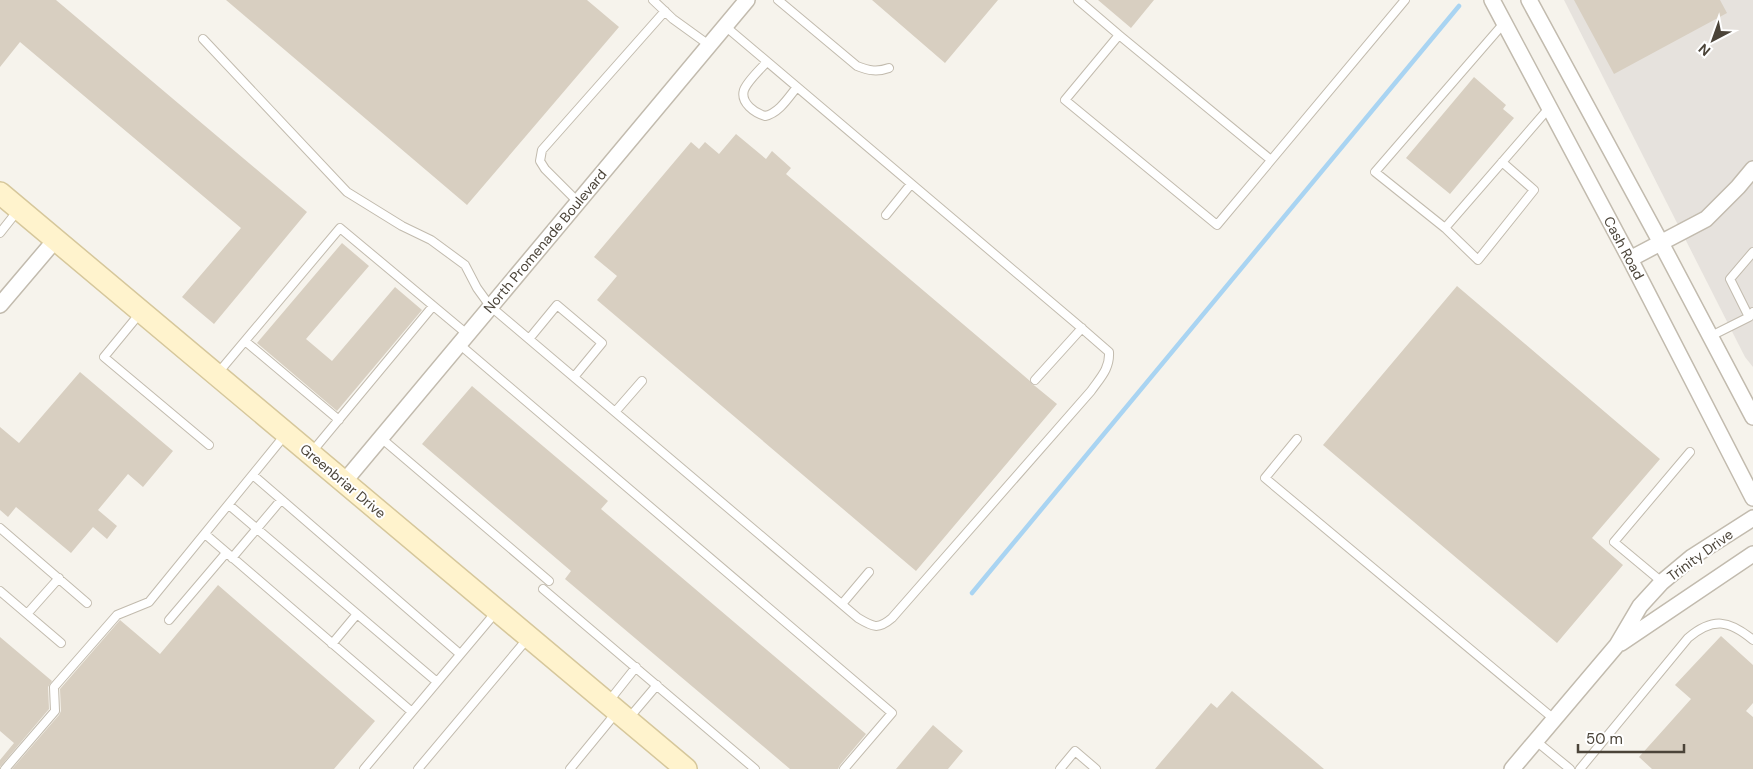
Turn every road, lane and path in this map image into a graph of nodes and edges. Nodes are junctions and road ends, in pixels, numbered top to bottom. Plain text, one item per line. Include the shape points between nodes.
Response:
1 (653, 0) edge
2 (747, 0) edge
3 (778, 0) edge
4 (1078, 0) edge
5 (1405, 0) edge
6 (1492, 0) edge
7 (1529, 0) edge
8 (665, 11) junction
9 (1504, 23) junction
10 (725, 26) junction
11 (1119, 35) junction
12 (203, 40) dead end
13 (709, 45) junction
14 (767, 62) junction
15 (890, 68) dead end
16 (797, 87) junction
17 (1549, 108) junction
18 (1271, 160) junction
19 (1502, 162) junction
20 (1753, 169) edge
21 (911, 184) junction
22 (0, 193) edge
23 (578, 202) junction
24 (19, 208) junction
25 (886, 215) dead end
26 (1445, 228) junction
27 (0, 233) edge
28 (56, 239) junction
29 (1662, 243) junction
30 (1753, 252) edge
31 (1630, 259) junction
32 (0, 305) edge
33 (433, 306) junction
34 (490, 306) junction
35 (142, 310) junction
36 (1751, 315) edge
37 (1082, 328) junction
38 (1711, 336) junction
39 (463, 339) junction
40 (528, 339) junction
41 (245, 341) junction
42 (217, 374) junction
43 (574, 377) junction
44 (1035, 380) dead end
45 (642, 381) dead end
46 (615, 412) junction
47 (1753, 417) edge
48 (339, 420) junction
49 (287, 434) junction
50 (381, 438) junction
51 (1297, 439) dead end
52 (210, 445) dead end
53 (1690, 452) dead end
54 (310, 454) junction
55 (253, 475) junction
56 (344, 482) junction
57 (1753, 498) edge
58 (281, 500) junction
59 (228, 505) junction
60 (1753, 518) edge
61 (0, 528) edge
62 (257, 529) junction
63 (205, 534) junction
64 (226, 552) junction
65 (1753, 554) edge
66 (232, 558) junction
67 (869, 572) dead end
68 (59, 578) junction
69 (549, 581) dead end
70 (1662, 582) junction
71 (543, 589) dead end
72 (0, 590) edge
73 (87, 603) dead end
74 (842, 604) junction
75 (497, 610) junction
76 (27, 614) junction
77 (357, 614) junction
78 (169, 620) dead end
79 (529, 637) junction
80 (1753, 640) edge
81 (61, 643) dead end
82 (332, 644) junction
83 (1617, 645) junction
84 (460, 654) junction
85 (636, 667) junction
86 (437, 682) junction
87 (657, 685) junction
88 (618, 711) junction
89 (412, 712) junction
90 (1554, 719) junction
91 (1536, 741) junction
92 (5, 769) edge
93 (364, 769) edge
94 (418, 769) edge
95 (570, 769) edge
96 (686, 769) edge
97 (755, 769) edge
98 (844, 769) edge
99 (1060, 769) edge
100 (1096, 769) edge
101 (1512, 769) edge
102 (1570, 769) edge
103 (1580, 769) edge

1 - 8 lane
2 - 10 street, North Promenade Boulevard
3 - 15 lane via 857,66 882,71
4 - 11 lane
5 - 18 lane
6 - 9 street, Cash Road
7 - 29 street
8 - 13 lane
8 - 23 lane via 542,150 540,161 545,169
9 - 17 street, Cash Road
9 - 26 lane via 1375,172
10 - 13 street, North Promenade Boulevard
10 - 14 lane
11 - 18 lane
11 - 18 lane via 1065,100 1217,225
12 - 34 lane via 347,192 431,240 465,265
13 - 23 street, North Promenade Boulevard
14 - 16 lane
14 - 16 lane via 744,90 744,97 752,109 765,116 772,114
16 - 21 lane
17 - 19 lane
17 - 31 street, Cash Road
19 - 26 lane
19 - 26 lane via 1534,190 1478,260
20 - 29 street via 1706,219
21 - 25 lane
21 - 37 lane
22 - 24 street, Greenbriar Drive
23 - 34 street, North Promenade Boulevard
24 - 27 lane
24 - 28 street, Greenbriar Drive
28 - 32 street
28 - 35 street, Greenbriar Drive
29 - 31 street
29 - 38 street
30 - 36 lane via 1730,279
31 - 57 street, Cash Road
33 - 39 lane
33 - 41 lane via 340,228
33 - 48 lane
34 - 39 street, North Promenade Boulevard
34 - 40 lane
35 - 42 street, Greenbriar Drive
35 - 52 lane via 104,357
36 - 38 lane
37 - 44 lane
37 - 74 lane via 1109,352 1107,370 986,512 883,625 871,626
38 - 47 street
39 - 50 street, North Promenade Boulevard
39 - 98 lane via 892,713
40 - 43 lane
40 - 43 lane via 557,305 602,343
41 - 42 lane
41 - 48 lane
42 - 49 street, Greenbriar Drive
43 - 46 lane
45 - 46 lane
46 - 74 lane
48 - 54 lane
49 - 54 street, Greenbriar Drive
49 - 55 lane
50 - 56 street, North Promenade Boulevard
50 - 69 lane
51 - 90 lane via 1265,478
53 - 70 lane via 1614,542
54 - 56 street, Greenbriar Drive
55 - 58 lane
55 - 59 lane
56 - 75 street, Greenbriar Drive
58 - 62 lane
58 - 84 lane
59 - 62 lane
59 - 63 lane
60 - 70 street, Trinity Drive via 1692,557
61 - 68 lane
62 - 66 lane
62 - 77 lane
63 - 64 lane
63 - 92 lane via 149,602 117,615 54,687 55,711
64 - 66 lane
64 - 78 lane
65 - 83 street, Trinity Drive
66 - 82 lane
67 - 74 lane
68 - 73 lane
68 - 76 lane
70 - 83 street, Trinity Drive via 1640,606
71 - 85 lane
72 - 76 lane
75 - 79 street, Greenbriar Drive
75 - 84 lane
76 - 81 lane
77 - 82 lane
77 - 86 lane
79 - 88 street, Greenbriar Drive
79 - 94 lane
80 - 103 lane via 1723,622 1699,628
82 - 89 lane
83 - 90 street, Trinity Drive
84 - 86 lane
85 - 87 lane
85 - 88 lane
86 - 89 lane
87 - 88 lane
87 - 97 lane
88 - 95 lane
88 - 96 street, Greenbriar Drive
89 - 93 lane
90 - 91 street, Trinity Drive
91 - 101 street, Trinity Drive
91 - 102 lane
99 - 100 lane via 1075,751

